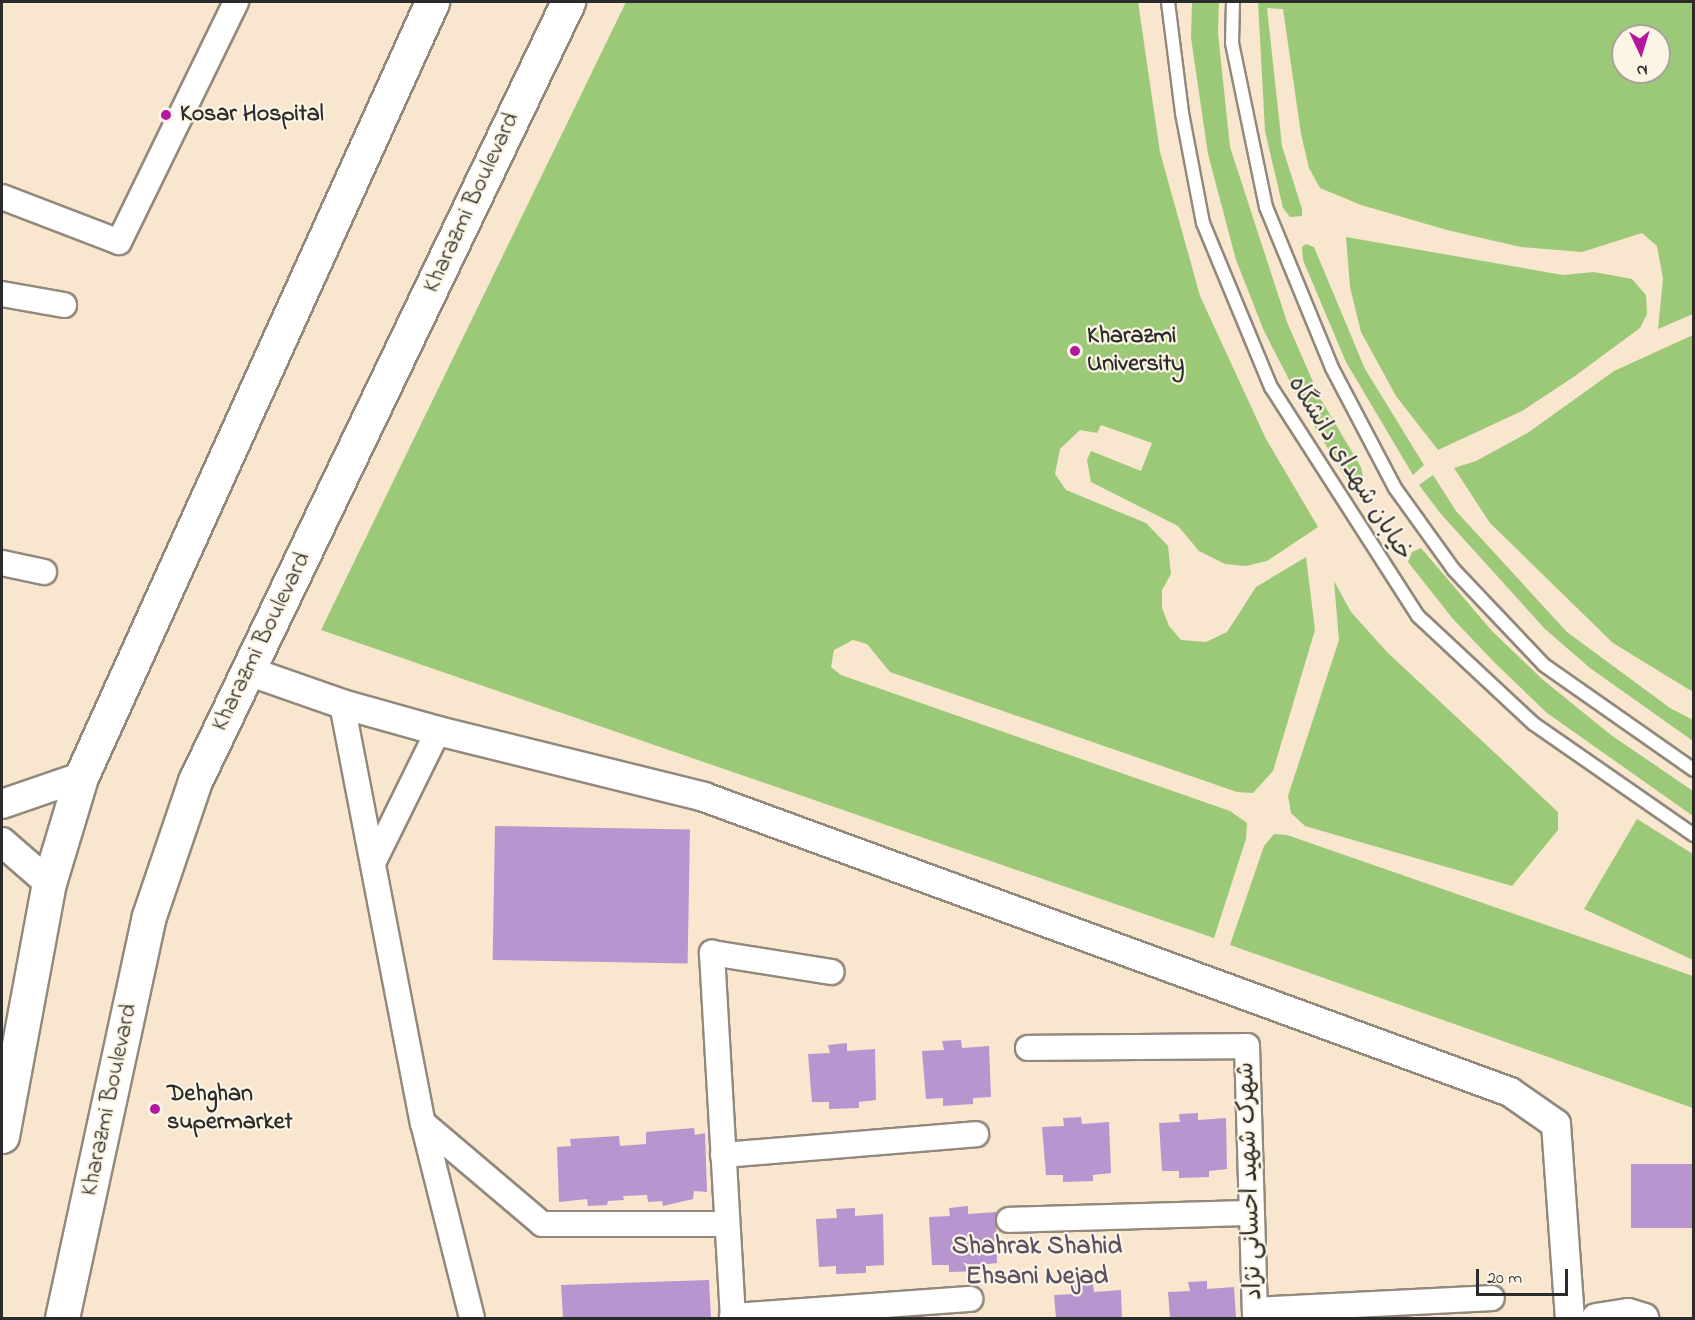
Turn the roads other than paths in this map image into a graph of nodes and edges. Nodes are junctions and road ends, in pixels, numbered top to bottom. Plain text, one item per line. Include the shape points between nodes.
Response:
1 (236, 2) edge
2 (432, 2) edge
3 (568, 2) edge
4 (1168, 2) edge
5 (1233, 2) edge
6 (2, 197) edge
7 (2, 294) edge
8 (64, 305) dead end
9 (2, 563) edge
10 (44, 572) dead end
11 (248, 671) junction
12 (342, 704) junction
13 (438, 731) junction
14 (1694, 770) edge
15 (81, 777) junction
16 (2, 804) edge
17 (1694, 835) edge
18 (2, 842) edge
19 (375, 861) junction
20 (49, 883) junction
21 (832, 972) dead end
22 (1028, 1048) dead end
23 (423, 1123) junction
24 (976, 1134) dead end
25 (2, 1136) edge
26 (723, 1155) junction
27 (1252, 1213) junction
28 (1009, 1220) dead end
29 (727, 1224) junction
30 (1492, 1298) dead end
31 (970, 1299) dead end
32 (1255, 1314) edge
33 (733, 1317) edge
34 (62, 1318) edge
35 (472, 1318) edge
36 (1570, 1318) edge
37 (1596, 1318) edge
38 (1644, 1318) edge

1 - 6 street via 118,242
2 - 15 main road
3 - 11 main road, Kharazmi Boulevard
4 - 17 lane, خیابان شهدای دانشگاه via 1182,113 1203,223 1271,387 1418,616 1534,724
5 - 14 lane, خیابان شهدای دانشگاه via 1232,43 1266,207 1332,368 1395,488 1454,570 1544,665
7 - 8 street
9 - 10 street
11 - 12 street
11 - 34 main road, Kharazmi Boulevard via 195,781 149,916
12 - 13 street
12 - 19 street
13 - 19 street
13 - 36 street via 704,797 1510,1092 1556,1124
15 - 16 street
15 - 20 main road
18 - 20 street
19 - 23 street
20 - 25 main road
21 - 26 street via 712,953
22 - 27 street, شهرک شهید احسانی نژاد via 1247,1046
23 - 29 street via 542,1224
23 - 35 street
24 - 26 street
26 - 29 street
27 - 28 street
27 - 32 street, شهرک شهید احسانی نژاد
29 - 33 street
30 - 32 street
31 - 33 street
37 - 38 street via 1629,1313

